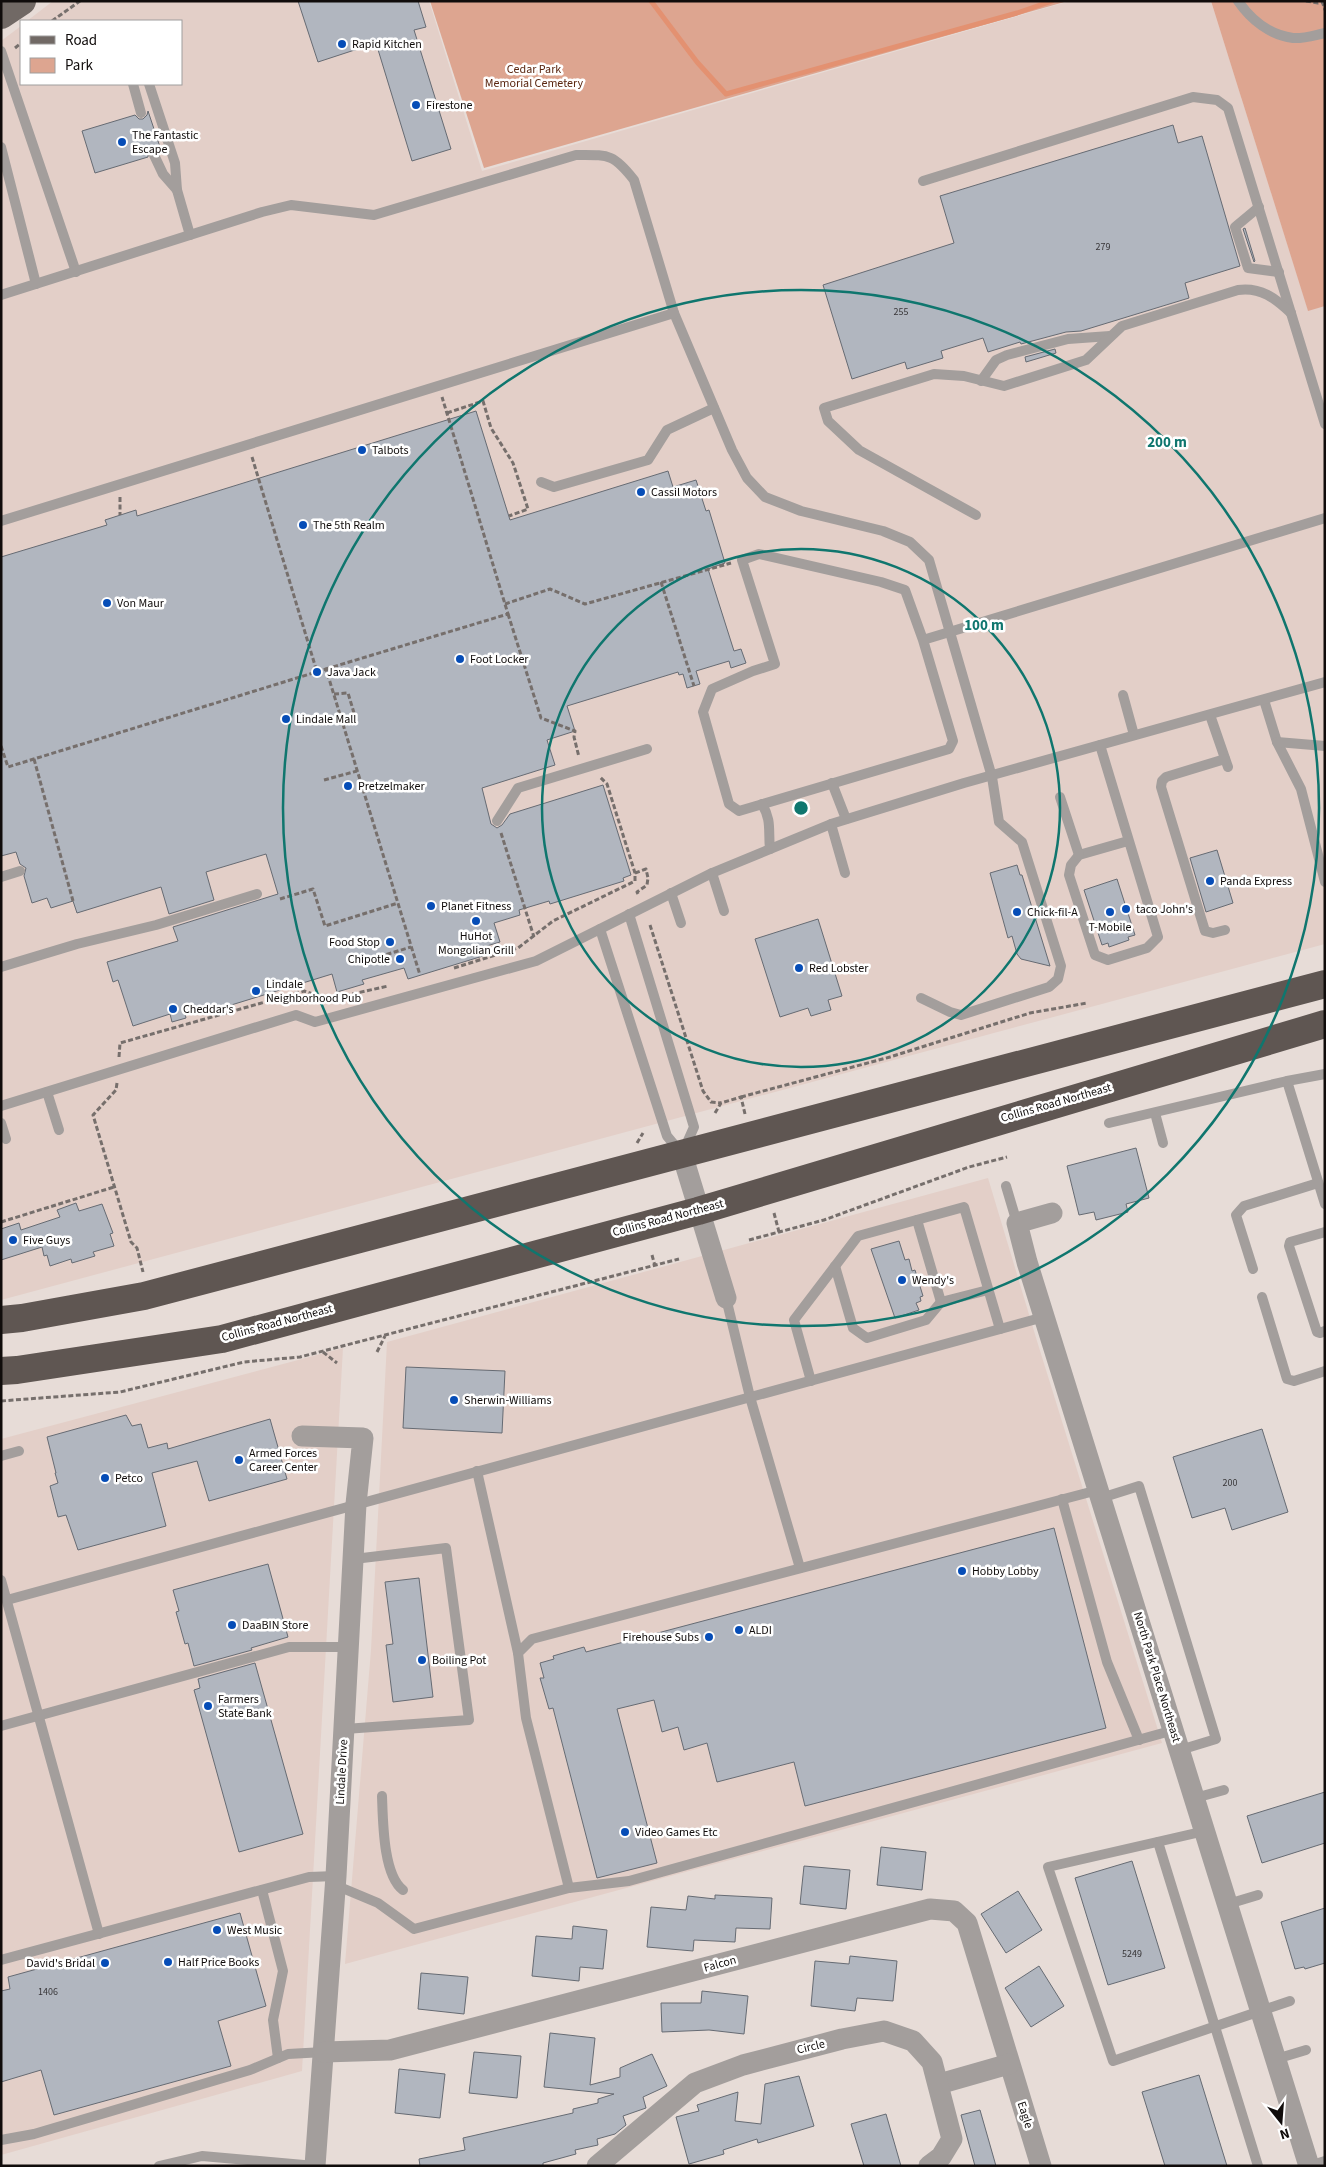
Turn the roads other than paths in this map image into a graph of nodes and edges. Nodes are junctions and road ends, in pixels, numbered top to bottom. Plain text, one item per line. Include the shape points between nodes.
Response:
1 (22, 1) edge
2 (1238, 1) edge
3 (1, 15) edge
4 (1325, 34) edge
5 (1, 51) edge
6 (133, 85) edge
7 (149, 85) edge
8 (141, 113) dead end
9 (1, 147) edge
10 (154, 155) dead end
11 (923, 181) dead end
12 (177, 190) junction
13 (1259, 207) junction
14 (190, 235) junction
15 (76, 272) junction
16 (1279, 272) junction
17 (36, 284) junction
18 (1, 295) edge
19 (674, 313) junction
20 (1291, 313) junction
21 (1110, 336) junction
22 (981, 381) junction
23 (714, 408) junction
24 (1325, 424) edge
25 (541, 482) dead end
26 (976, 515) dead end
27 (1325, 518) edge
28 (1, 521) edge
29 (951, 632) junction
30 (923, 640) junction
31 (1325, 682) edge
32 (1123, 696) dead end
33 (1264, 700) junction
34 (1210, 715) junction
35 (1134, 735) junction
36 (1277, 742) junction
37 (1100, 745) junction
38 (1325, 746) edge
39 (647, 749) dead end
40 (992, 777) junction
41 (832, 783) junction
42 (1060, 797) dead end
43 (762, 804) junction
44 (846, 819) junction
45 (496, 820) road end
46 (831, 824) junction
47 (1128, 841) junction
48 (770, 849) junction
49 (1079, 855) junction
50 (20, 871) dead end
51 (712, 873) junction
52 (845, 873) dead end
53 (1, 877) edge
54 (1325, 882) edge
55 (672, 893) junction
56 (257, 894) dead end
57 (724, 911) dead end
58 (629, 914) junction
59 (681, 923) dead end
60 (600, 929) junction
61 (1225, 930) dead end
62 (1, 967) edge
63 (1325, 984) edge
64 (922, 998) dead end
65 (1325, 1024) edge
66 (1325, 1074) edge
67 (1287, 1081) junction
68 (47, 1092) junction
69 (1, 1106) edge
70 (1155, 1112) junction
71 (1, 1123) edge
72 (1109, 1123) dead end
73 (58, 1130) dead end
74 (6, 1139) dead end
75 (1162, 1143) dead end
76 (682, 1154) junction
77 (1318, 1183) junction
78 (1006, 1186) dead end
79 (1325, 1204) edge
80 (698, 1211) junction
81 (1052, 1213) dead end
82 (917, 1220) junction
83 (1017, 1223) junction
84 (1325, 1232) edge
85 (835, 1266) junction
86 (1253, 1269) dead end
87 (988, 1290) junction
88 (1262, 1297) dead end
89 (726, 1298) joint
90 (941, 1302) junction
91 (1044, 1317) junction
92 (1, 1320) edge
93 (1000, 1329) junction
94 (1325, 1331) edge
95 (1, 1371) edge
96 (1325, 1371) edge
97 (811, 1381) junction
98 (750, 1397) junction
99 (302, 1436) dead end
100 (19, 1451) dead end
101 (1, 1456) edge
102 (477, 1471) junction
103 (1100, 1494) junction
104 (1062, 1499) junction
105 (356, 1504) junction
106 (354, 1559) junction
107 (800, 1568) junction
108 (1, 1580) edge
109 (7, 1600) junction
110 (350, 1647) junction
111 (518, 1653) junction
112 (39, 1715) junction
113 (1, 1726) edge
114 (345, 1729) junction
115 (1139, 1740) junction
116 (1177, 1740) junction
117 (1224, 1790) dead end
118 (382, 1796) dead end
119 (1195, 1798) junction
120 (1205, 1831) junction
121 (1158, 1842) junction
122 (336, 1880) junction
123 (569, 1888) junction
124 (262, 1890) junction
125 (403, 1890) dead end
126 (1258, 1895) dead end
127 (1228, 1904) junction
128 (99, 1934) junction
129 (1, 1960) edge
130 (1290, 2001) dead end
131 (1261, 2010) junction
132 (1213, 2026) junction
133 (1306, 2050) dead end
134 (324, 2052) junction
135 (278, 2058) junction
136 (1276, 2059) junction
137 (1009, 2064) junction
138 (939, 2084) junction
139 (1, 2140) edge
140 (1325, 2161) edge
141 (184, 2163) edge
142 (159, 2166) edge
143 (315, 2166) edge
144 (597, 2166) edge
145 (928, 2166) edge
146 (1042, 2166) edge
147 (1258, 2166) edge
148 (1309, 2166) edge

1 - 3 main road
2 - 4 lane via 1248,14 1274,33 1294,38
5 - 15 lane
6 - 8 lane
7 - 12 lane via 175,163
9 - 17 lane
10 - 12 lane via 163,174
11 - 13 lane via 1193,97 1217,100 1228,108
12 - 14 lane
13 - 16 lane
13 - 16 lane via 1236,227 1248,268
14 - 15 lane
14 - 19 lane via 291,206 374,215 576,155 606,155 622,164 634,180
15 - 17 lane
16 - 20 lane
17 - 18 lane
19 - 23 lane
19 - 28 lane
20 - 21 lane via 1273,297 1250,288 1122,326
20 - 24 lane
21 - 22 lane via 1068,339 1007,355 996,360
21 - 22 lane via 1086,360 1004,386
22 - 26 lane via 934,374 824,408 828,421 859,450
23 - 25 lane via 667,430 648,460 554,487
23 - 29 lane via 747,478 765,497 802,511 883,531 910,542 929,560
27 - 29 lane
29 - 30 lane
29 - 40 lane
30 - 41 lane via 953,741 948,749
30 - 43 lane via 904,590 759,554 742,560 775,664 712,689 703,712 729,804 739,811
31 - 33 lane
32 - 35 lane
33 - 34 lane
33 - 36 lane
34 - 35 lane
34 - 61 lane via 1226,763 1166,777 1161,787 1205,931
35 - 37 lane
36 - 38 lane
36 - 54 lane via 1300,788
37 - 40 lane
37 - 47 lane
39 - 45 lane via 518,788
40 - 44 lane
40 - 64 lane via 999,822 1022,842 1061,966 1058,979 1049,987 961,1014
41 - 43 lane
41 - 44 lane
42 - 49 lane
43 - 48 lane via 770,826
44 - 46 lane
46 - 48 lane
46 - 52 lane
47 - 49 lane
47 - 49 lane via 1158,937 1147,948 1108,960 1094,955 1069,875 1071,865
48 - 51 lane
50 - 53 lane
51 - 55 lane
51 - 57 lane
55 - 58 lane
55 - 59 lane
56 - 62 lane
58 - 60 lane
58 - 76 lane via 694,1127
60 - 68 lane via 536,961 315,1022 296,1015
60 - 76 lane via 667,1136
63 - 76 highway
65 - 80 highway, Collins Road Northeast
66 - 67 lane
67 - 70 lane
67 - 77 lane
68 - 69 lane
68 - 73 lane
70 - 72 lane
70 - 75 lane
71 - 74 lane
76 - 80 street
76 - 92 highway via 144,1296
77 - 79 lane
77 - 86 lane via 1244,1206 1236,1215
78 - 83 lane
80 - 89 street
80 - 95 highway, Collins Road Northeast via 222,1339
81 - 83 street
82 - 85 lane via 858,1236
82 - 87 lane via 964,1207
82 - 90 lane
83 - 91 street, North Park Place Northeast
84 - 94 lane via 1290,1242 1289,1246 1317,1332
85 - 90 lane via 853,1328 867,1338 926,1320
85 - 97 lane via 794,1320
87 - 90 lane
87 - 93 lane
88 - 96 lane via 1287,1379 1294,1381
89 - 98 lane
91 - 93 lane
91 - 103 street, North Park Place Northeast
93 - 97 lane
97 - 98 lane
98 - 102 lane
98 - 107 lane
99 - 105 street, Lindale Drive via 363,1438
100 - 101 lane
102 - 105 lane
102 - 111 lane
103 - 104 lane
103 - 116 street, North Park Place Northeast
103 - 116 lane via 1140,1486 1216,1739
104 - 107 lane
104 - 115 lane via 1107,1662
105 - 106 street, Lindale Drive
105 - 109 lane
106 - 110 street, Lindale Drive
106 - 114 lane via 446,1548 470,1720
107 - 111 lane via 532,1639
108 - 109 lane
109 - 112 lane
110 - 112 lane via 289,1647
110 - 114 street, Lindale Drive
111 - 123 lane via 526,1718
112 - 113 lane
112 - 128 lane
114 - 122 street, Lindale Drive
115 - 116 lane
115 - 123 lane via 629,1881
116 - 119 street, North Park Place Northeast
117 - 119 lane
118 - 125 lane via 385,1846 395,1884
119 - 120 street, North Park Place Northeast
120 - 121 lane
120 - 127 street, North Park Place Northeast
121 - 132 lane
121 - 132 lane via 1048,1867 1113,2061
122 - 123 lane via 378,1903 414,1929
122 - 124 lane via 309,1877
122 - 134 street, Lindale Drive
124 - 128 lane
124 - 135 lane via 283,1971 273,2020
126 - 127 lane
127 - 131 street, North Park Place Northeast
128 - 129 lane
130 - 131 lane
131 - 132 lane
131 - 136 street, North Park Place Northeast
132 - 147 lane
133 - 136 lane
134 - 135 lane via 288,2054
134 - 137 street, Falcon via 390,2050 930,1909 954,1911 967,1923
134 - 143 street, Lindale Drive
135 - 139 lane via 34,2134
136 - 148 street, North Park Place Northeast
137 - 138 street
137 - 146 street, Eagle
138 - 144 street, Circle via 932,2062 914,2041 884,2031 842,2039 743,2065 695,2083
138 - 145 street, Circle via 952,2138 941,2157
140 - 148 lane
141 - 142 lane
141 - 143 lane via 202,2156

